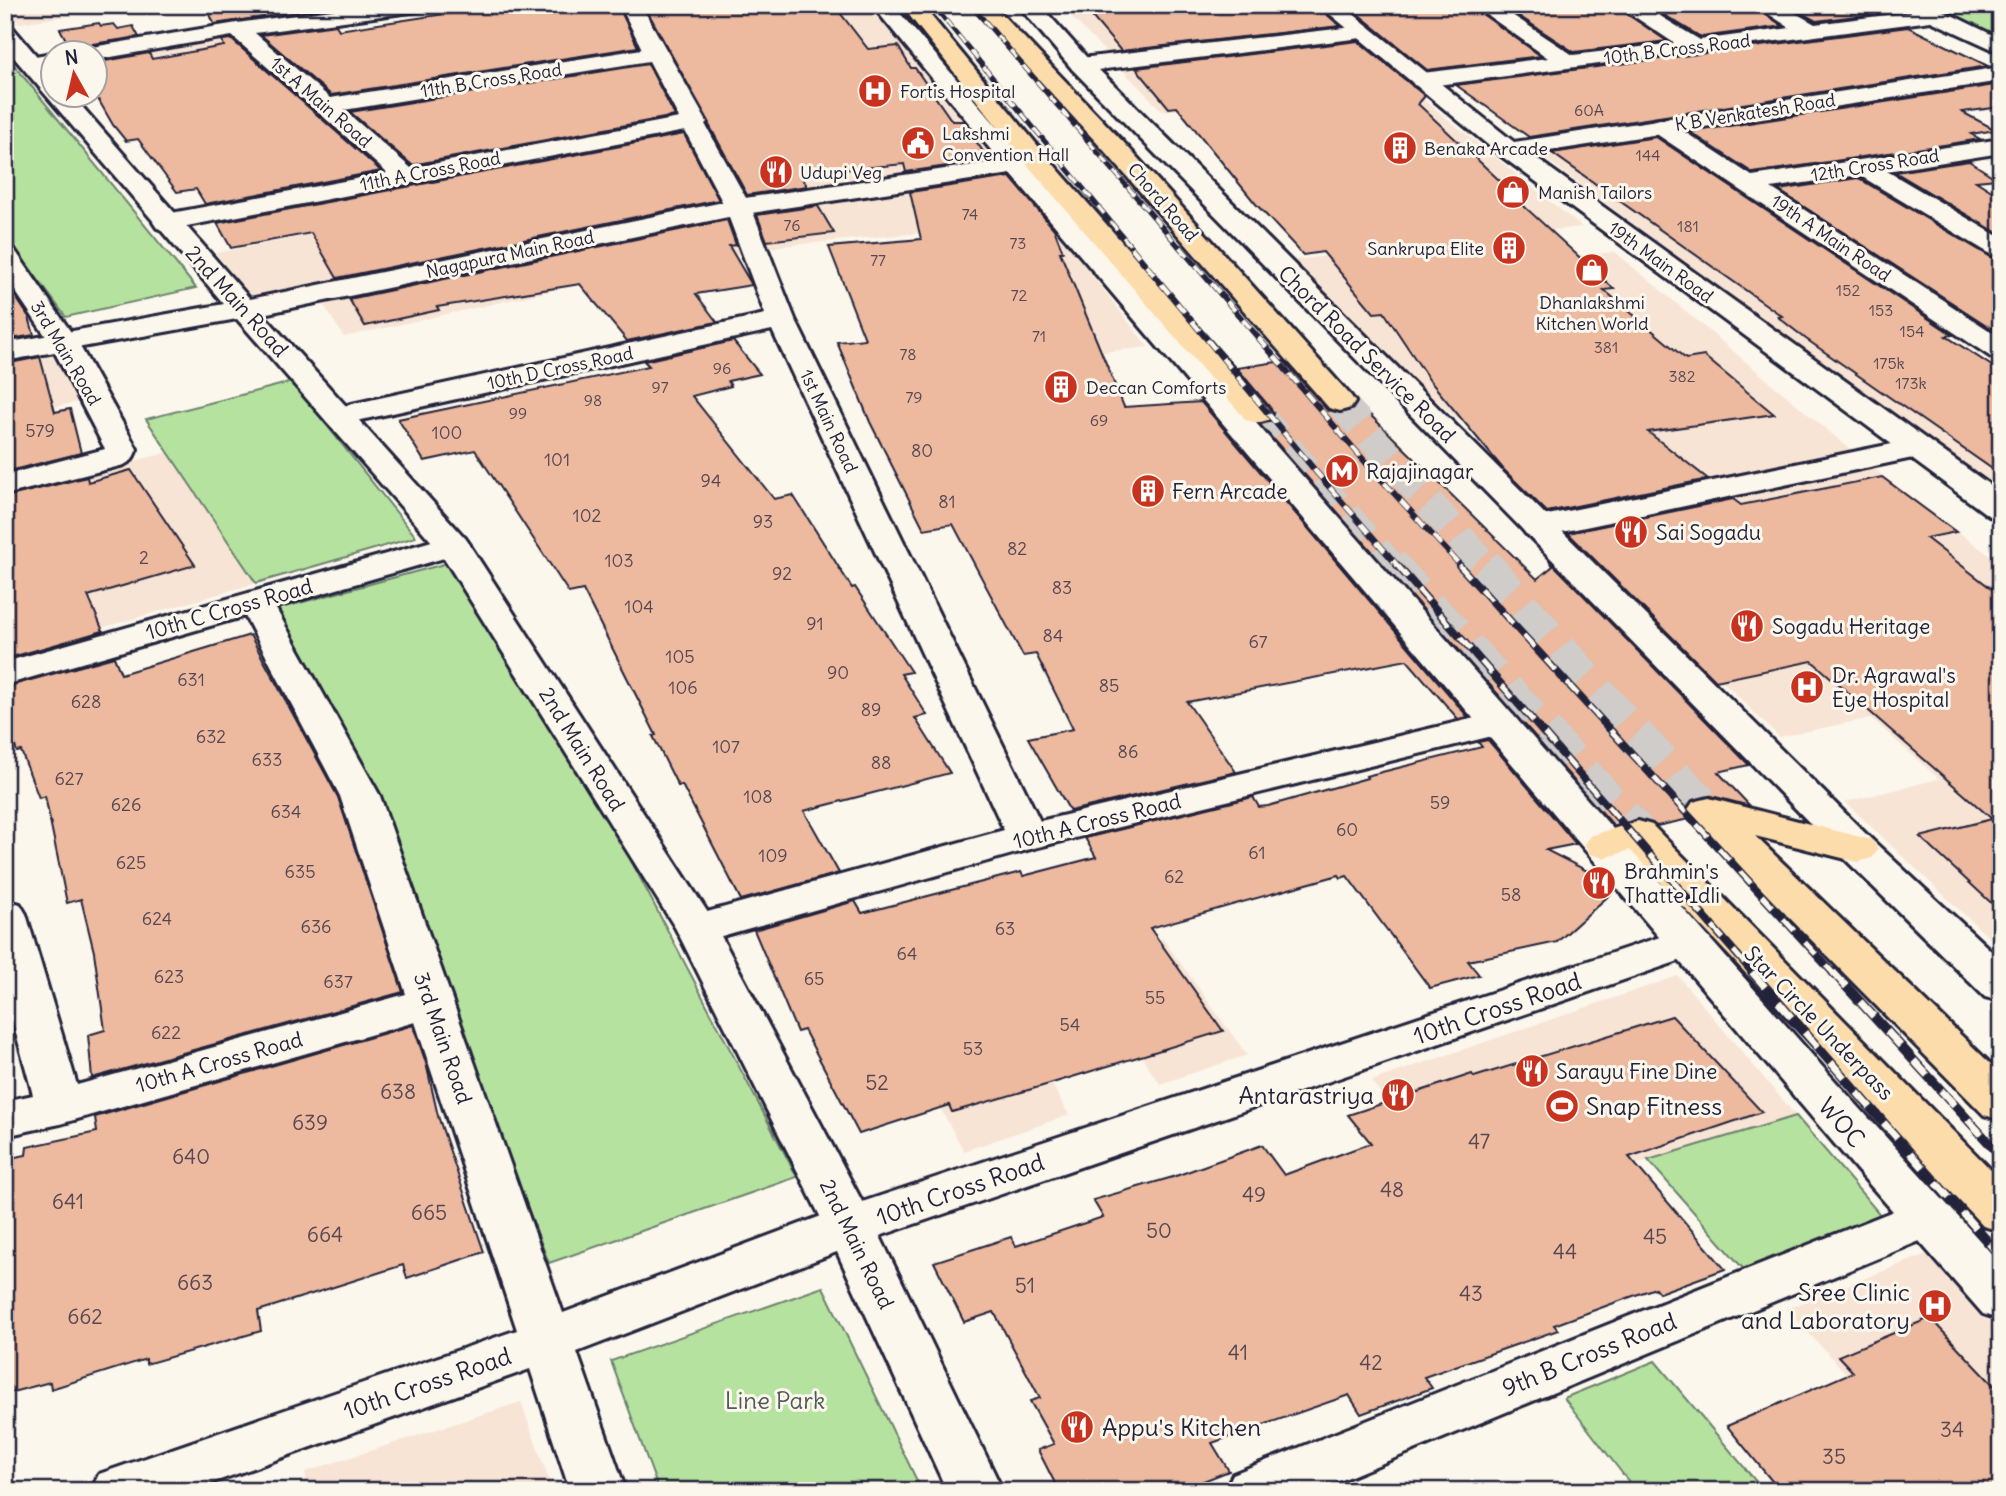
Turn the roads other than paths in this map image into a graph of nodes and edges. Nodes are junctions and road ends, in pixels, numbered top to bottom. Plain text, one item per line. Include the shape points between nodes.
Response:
1 (418, 5) edge
2 (630, 5) edge
3 (882, 5) edge
4 (895, 5) edge
5 (911, 5) edge
6 (981, 5) edge
7 (1008, 5) edge
8 (1028, 5) edge
9 (1329, 5) edge
10 (1483, 5) edge
11 (1628, 5) edge
12 (1765, 5) edge
13 (1923, 10) edge
14 (930, 28) junction
15 (237, 29) junction
16 (1811, 31) junction
17 (1362, 32) junction
18 (5, 33) edge
19 (1015, 41) junction
20 (1696, 47) junction
21 (2001, 47) edge
22 (108, 51) edge
23 (656, 53) junction
24 (38, 59) edge
25 (1568, 62) junction
26 (1081, 65) junction
27 (2001, 74) edge
28 (1422, 80) junction
29 (326, 107) junction
30 (70, 108) edge
31 (695, 122) junction
32 (1660, 126) junction
33 (2001, 146) edge
34 (1509, 150) junction
35 (1027, 165) junction
36 (1865, 167) junction
37 (405, 176) junction
38 (1748, 184) junction
39 (738, 207) junction
40 (166, 222) junction
41 (2001, 249) edge
42 (5, 255) edge
43 (244, 309) junction
44 (781, 319) junction
45 (63, 341) junction
46 (2001, 351) edge
47 (5, 352) edge
48 (1340, 402) tunnel mouth
49 (1257, 414) tunnel mouth
50 (338, 416) junction
51 (1916, 447) junction
52 (5, 485) edge
53 (2001, 509) edge
54 (1538, 527) junction
55 (453, 545) junction
56 (254, 601) junction
57 (5, 674) edge
58 (1500, 723) junction
59 (1027, 837) junction
60 (1621, 839) junction
61 (1858, 849) junction
62 (5, 914) edge
63 (697, 929) junction
64 (1687, 943) junction
65 (2001, 986) edge
66 (431, 1002) junction
67 (2001, 1103) edge
68 (60, 1107) junction
69 (5, 1119) edge
70 (2001, 1212) edge
71 (1926, 1217) junction
72 (850, 1226) junction
73 (2001, 1299) edge
74 (545, 1342) junction
75 (118, 1491) edge
76 (598, 1491) edge
77 (975, 1491) edge
78 (1253, 1491) edge

1 - 15 street
2 - 23 street, 1st Main Road
3 - 35 street, WOC
4 - 14 main road via 913,22
5 - 14 main road
6 - 19 main road, Chord Road
7 - 19 main road via 1018,28
8 - 26 street, Chord Road Service Road
9 - 17 street, 19th Main Road
10 - 25 street
11 - 20 street
12 - 16 street
13 - 16 street, 10th B Cross Road
13 - 21 street
14 - 35 main road
15 - 22 street
15 - 29 street, 1st A Main Road
16 - 20 street, 10th B Cross Road
17 - 26 street
17 - 28 street, 19th Main Road
18 - 24 street
19 - 48 main road, Chord Road
20 - 25 street, 10th B Cross Road
23 - 29 street, 11th B Cross Road
23 - 31 street, 1st Main Road
25 - 28 street, 10th B Cross Road
26 - 54 street, Chord Road Service Road
27 - 32 street, K B Venkatesh Road
28 - 34 street, 19th Main Road
29 - 37 street, 1st A Main Road
30 - 40 street, 2nd Main Road
31 - 37 street, 11th A Cross Road
31 - 39 street, 1st Main Road
32 - 34 street, K B Venkatesh Road
32 - 38 street, 19th A Main Road
33 - 36 street, 12th Cross Road
34 - 51 street, 19th Main Road
35 - 39 street, Nagapura Main Road
35 - 49 main road
35 - 58 street, WOC
36 - 38 street, 12th Cross Road
36 - 41 street
37 - 40 street, 11th A Cross Road
38 - 46 street, 19th A Main Road
39 - 43 street, Nagapura Main Road
39 - 44 street, 1st Main Road
40 - 43 street, 2nd Main Road
42 - 45 street, 3rd Main Road
43 - 45 street, Nagapura Main Road
43 - 50 street, 2nd Main Road
44 - 50 street, 10th D Cross Road
44 - 59 street, 1st Main Road
45 - 47 street, Nagapura Main Road
45 - 52 street, 3rd Main Road via 121,453
50 - 55 street, 2nd Main Road
51 - 53 street, 19th Main Road
51 - 54 street
54 - 61 street, Chord Road Service Road
55 - 56 street, 10th C Cross Road
55 - 63 street, 2nd Main Road
56 - 57 street, 10th C Cross Road
56 - 66 street, 3rd Main Road via 360,796
58 - 59 street, 10th A Cross Road
58 - 60 street, WOC
59 - 63 street, 10th A Cross Road
60 - 64 street, WOC
60 - 70 main road, Star Circle Underpass
61 - 65 street, Chord Road Service Road
61 - 67 main road via 1707,811
62 - 68 street
63 - 72 street, 2nd Main Road
64 - 71 street, WOC
64 - 72 street, 10th Cross Road
66 - 68 street, 10th A Cross Road
66 - 74 street, 3rd Main Road
68 - 69 street, 10th A Cross Road
71 - 73 street, WOC
71 - 78 street, 9th B Cross Road
72 - 74 street, 10th Cross Road
72 - 77 street, 2nd Main Road
74 - 75 street, 10th Cross Road
74 - 76 street, 3rd Main Road

